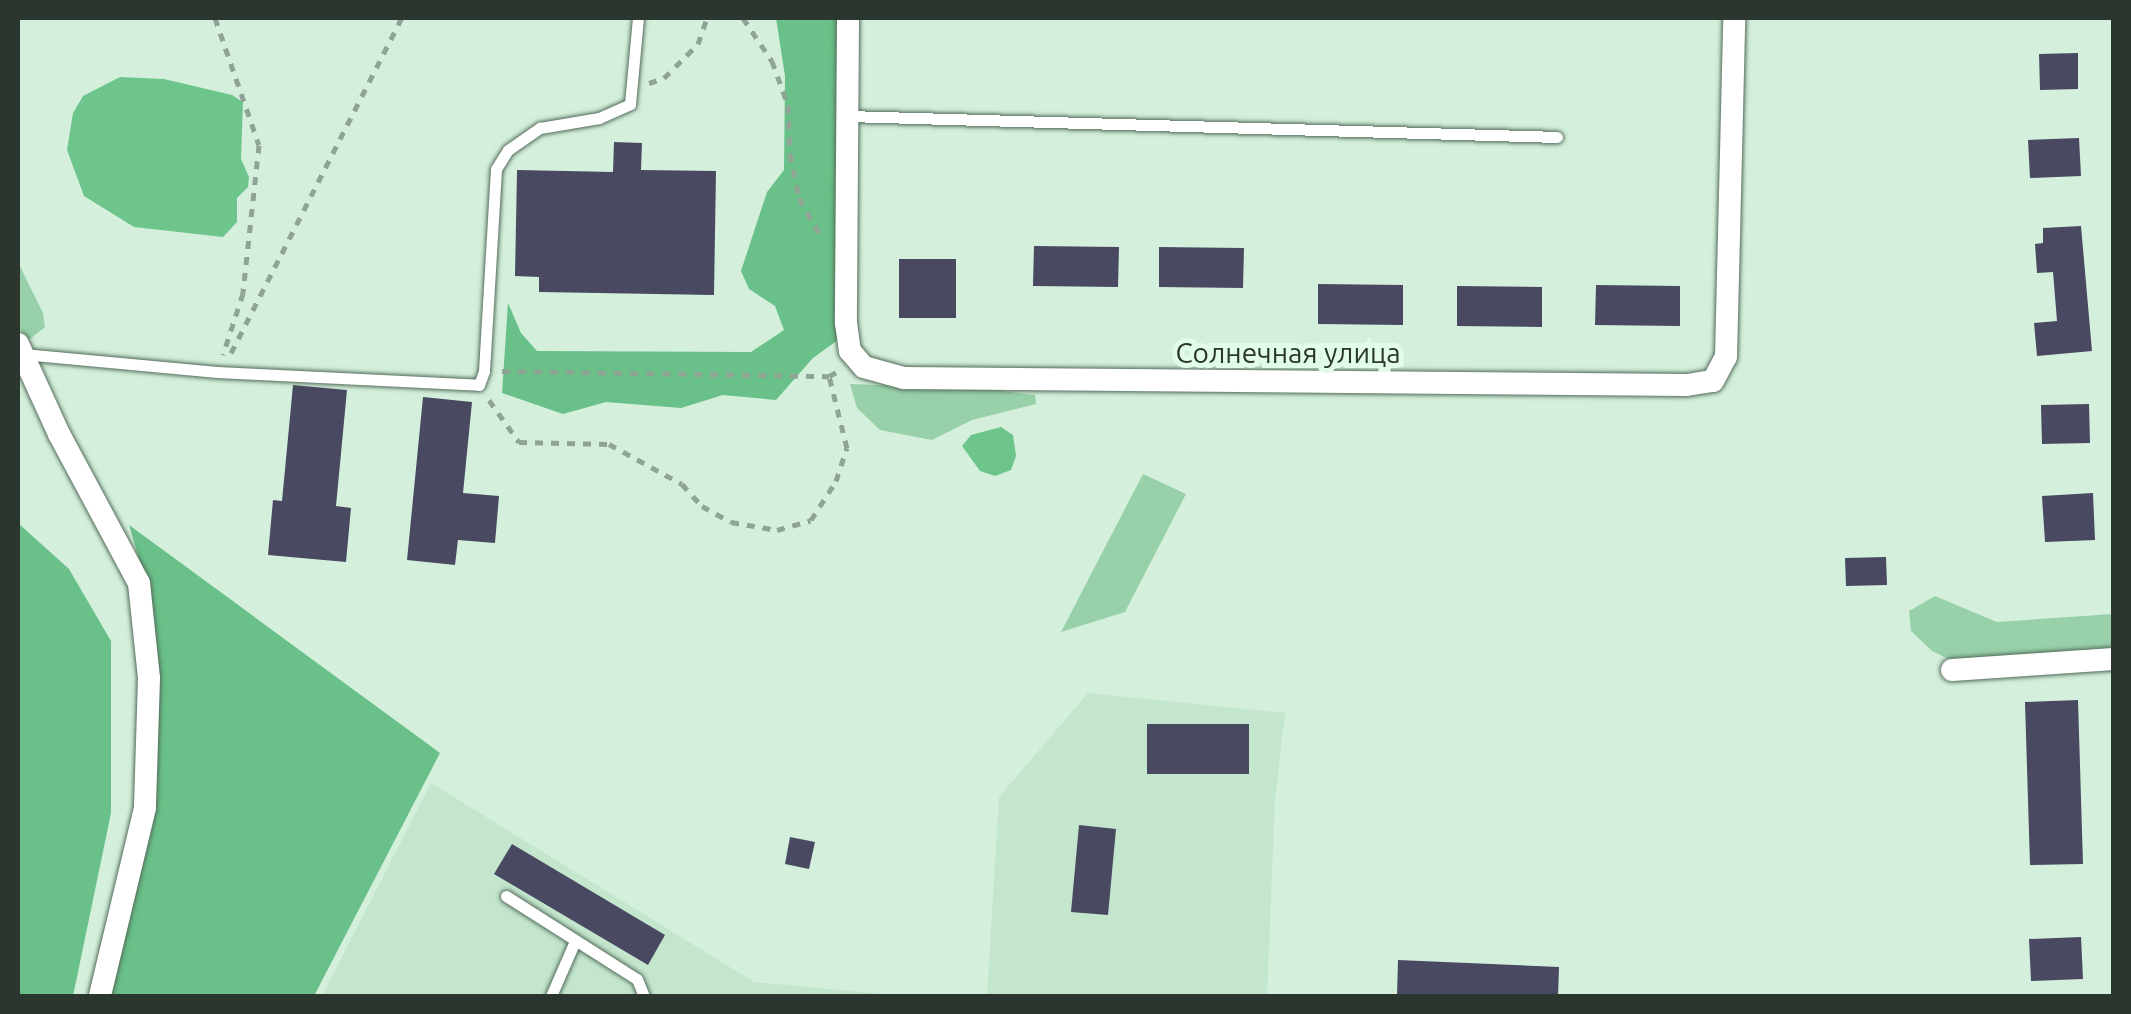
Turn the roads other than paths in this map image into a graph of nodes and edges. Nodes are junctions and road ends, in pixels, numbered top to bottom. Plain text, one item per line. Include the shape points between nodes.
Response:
1 (638, 18) edge
2 (848, 18) edge
3 (1734, 18) edge
4 (847, 116) junction
5 (1557, 137) dead end
6 (20, 349) edge
7 (2114, 658) edge
8 (1952, 670) dead end
9 (506, 896) dead end
10 (576, 941) junction
11 (100, 996) edge
12 (551, 996) edge
13 (644, 996) edge

1 - 6 lane via 630,104 599,118 540,128 508,150 496,169 479,385 217,372
2 - 4 street
3 - 4 street, Солнечная улица via 1726,357 1713,381 1688,385 904,378 860,364 848,337
4 - 5 lane
6 - 11 street via 139,583 149,678 145,808
7 - 8 street
9 - 10 lane
10 - 12 lane
10 - 13 lane via 637,979

